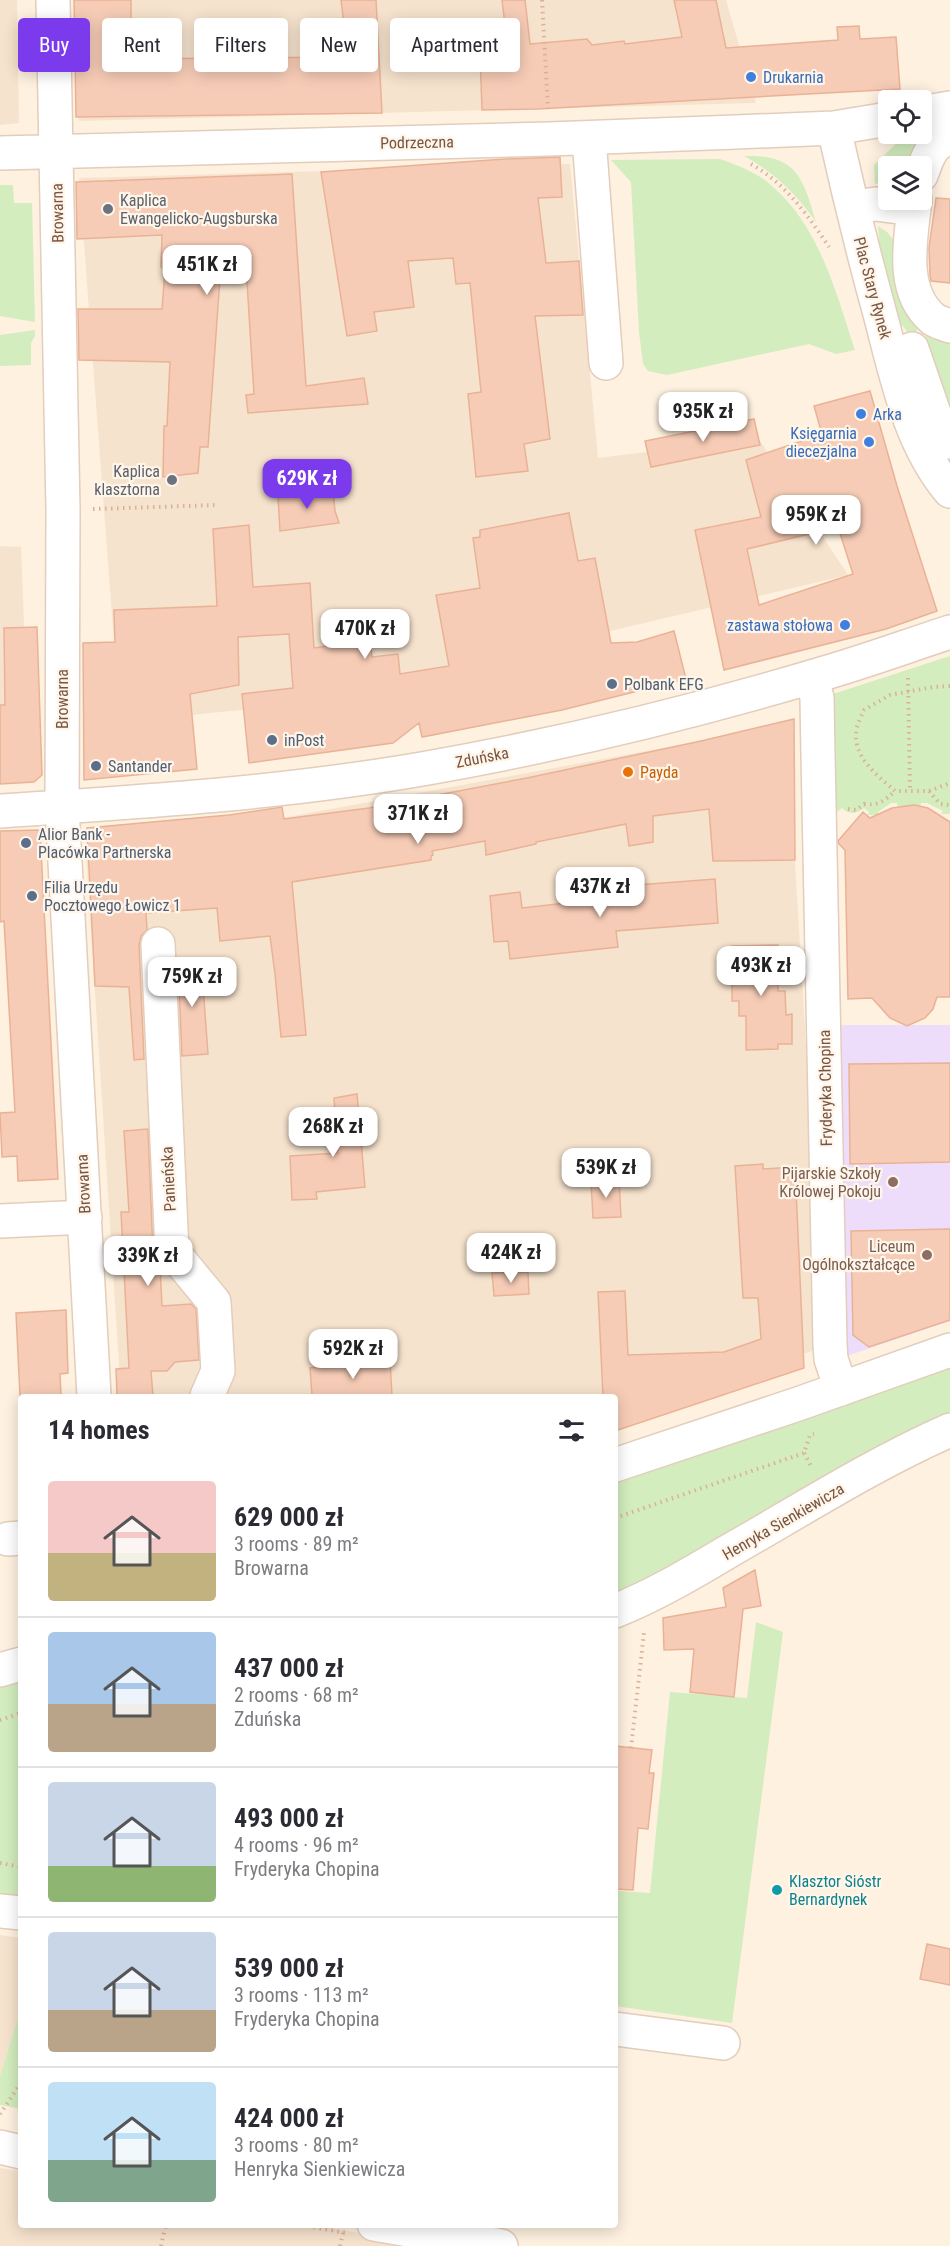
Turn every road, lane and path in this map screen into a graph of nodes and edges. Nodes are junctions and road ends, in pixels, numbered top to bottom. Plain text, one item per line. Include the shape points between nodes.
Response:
1 (53, 0) edge
2 (542, 0) edge
3 (950, 108) edge
4 (932, 111) edge
5 (548, 113) dead end
6 (878, 121) edge
7 (834, 128) junction
8 (589, 138) junction
9 (950, 139) edge
10 (56, 151) junction
11 (0, 153) edge
12 (929, 156) edge
13 (746, 161) dead end
14 (878, 204) edge
15 (868, 205) dead end
16 (913, 210) edge
17 (829, 248) dead end
18 (944, 315) edge
19 (902, 353) junction
20 (606, 363) dead end
21 (948, 446) edge
22 (950, 491) edge
23 (218, 505) dead end
24 (63, 510) junction
25 (950, 632) edge
26 (908, 675) dead end
27 (812, 677) junction
28 (950, 686) edge
29 (908, 692) junction
30 (950, 783) edge
31 (895, 791) junction
32 (910, 791) junction
33 (929, 791) junction
34 (950, 805) edge
35 (63, 807) junction
36 (847, 809) dead end
37 (0, 811) edge
38 (158, 944) dead end
39 (85, 1216) junction
40 (0, 1221) edge
41 (950, 1350) edge
42 (841, 1389) junction
43 (93, 1394) edge
44 (208, 1394) edge
45 (950, 1430) edge
46 (821, 1431) dead end
47 (618, 1464) edge
48 (618, 1517) edge
49 (628, 1618) edge
50 (18, 1665) edge
51 (0, 1670) edge
52 (18, 1714) edge
53 (0, 1720) edge
54 (631, 1748) dead end
55 (0, 1863) edge
56 (18, 1866) edge
57 (0, 1911) edge
58 (18, 1913) edge
59 (618, 2029) edge
60 (723, 2043) dead end
61 (18, 2088) edge
62 (0, 2114) edge
63 (0, 2147) edge
64 (18, 2151) edge
65 (165, 2228) edge
66 (426, 2229) edge
67 (343, 2233) dead end
68 (161, 2246) edge
69 (340, 2246) edge
70 (501, 2246) edge

1 - 10 street, Browarna
2 - 5 path
3 - 4 street
6 - 7 street
7 - 8 street, Podrzeczna
7 - 19 street, Plac Stary Rynek via 851,206
8 - 10 street, Podrzeczna
8 - 20 street
9 - 12 street via 932,148
10 - 11 street, Podrzeczna
10 - 24 street, Browarna
13 - 17 path via 794,198
14 - 15 street
16 - 18 street via 909,263 916,298
18 - 19 street
19 - 21 street
19 - 22 street, Plac Stary Rynek via 916,437
23 - 24 path
24 - 35 street, Browarna
25 - 27 street, Zduńska
26 - 29 path
27 - 35 street, Zduńska via 672,715 421,769 196,798
27 - 42 street, Fryderyka Chopina via 817,698 830,1344
28 - 29 path
29 - 31 path via 890,695 864,710 856,733 859,752
29 - 32 path
30 - 33 path
31 - 32 path
31 - 36 path via 874,806 864,804 856,810
32 - 33 path
33 - 34 path via 940,804
35 - 37 street, Zduńska
35 - 39 street, Browarna
38 - 44 street, Panieńska via 172,1251 214,1302 218,1371
39 - 40 street
39 - 43 street, Browarna
41 - 42 street
42 - 47 street
45 - 49 street, Henryka Sienkiewicza via 826,1495 673,1584
46 - 48 path via 810,1435 804,1453
49 - 54 path via 644,1633
50 - 51 street
52 - 53 path
55 - 56 path
57 - 58 street
59 - 60 street
61 - 62 path
63 - 64 street
65 - 68 path
66 - 70 street
67 - 69 path

